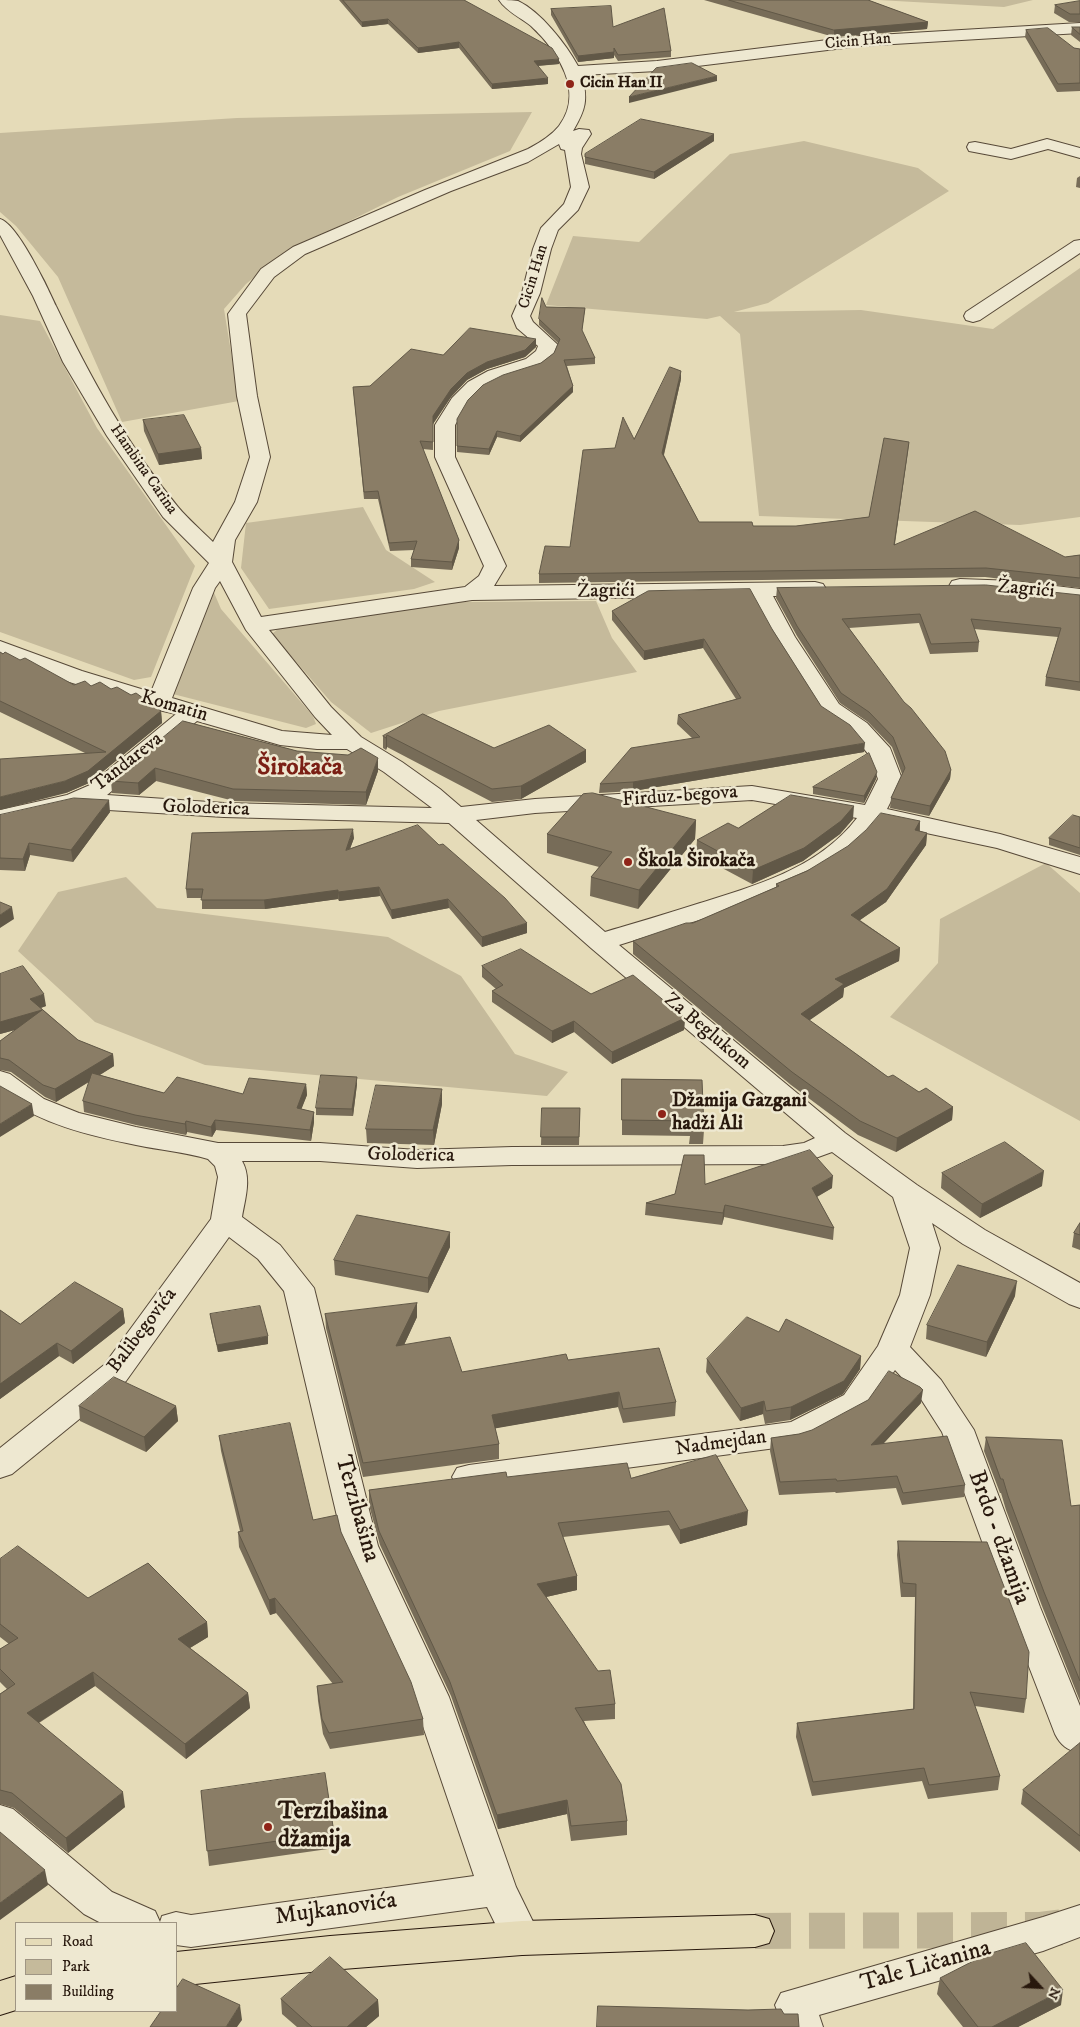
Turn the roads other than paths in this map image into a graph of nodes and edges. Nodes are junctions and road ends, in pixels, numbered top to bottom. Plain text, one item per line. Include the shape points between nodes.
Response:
1 (506, 0) edge
2 (1080, 28) edge
3 (1052, 30) junction
4 (1073, 45) edge
5 (574, 71) junction
6 (975, 147) dead end
7 (1080, 153) edge
8 (526, 156) junction
9 (0, 224) edge
10 (1080, 245) edge
11 (973, 316) dead end
12 (221, 562) junction
13 (941, 586) edge
14 (836, 589) edge
15 (759, 590) junction
16 (472, 593) junction
17 (1080, 596) edge
18 (254, 625) junction
19 (0, 648) edge
20 (158, 703) junction
21 (192, 712) junction
22 (352, 742) junction
23 (75, 800) junction
24 (873, 814) junction
25 (456, 815) junction
26 (0, 818) edge
27 (1080, 866) edge
28 (600, 942) junction
29 (0, 1080) edge
30 (835, 1140) junction
31 (218, 1152) junction
32 (906, 1192) junction
33 (226, 1220) junction
34 (1080, 1297) edge
35 (892, 1349) junction
36 (0, 1466) edge
37 (437, 1482) edge
38 (1080, 1739) edge
39 (0, 1820) edge
40 (497, 1889) junction
41 (1080, 1921) edge
42 (135, 1922) edge
43 (178, 1928) edge
44 (755, 1931) tunnel mouth
45 (522, 1938) junction
46 (178, 1969) edge
47 (15, 1993) edge
48 (0, 1998) edge
49 (803, 2027) edge

1 - 5 street, Cicin Han via 525,12 559,49
2 - 3 street, Cicin Han
3 - 4 street
3 - 5 street, Cicin Han via 860,41 657,66
5 - 8 street, Cicin Han via 579,85 575,116 553,141
6 - 7 street via 1011,154 1047,144
8 - 12 street, Cicin Han via 318,241 280,263 256,286 237,314 247,396 260,457 246,502 224,540
8 - 16 street, Cicin Han via 556,153 583,134 573,154 580,187 572,206 550,228 521,316 524,324 548,345 545,354 533,363 495,374 475,386 459,402 445,426 444,457 495,566 488,580
9 - 12 street, Hambina Carina via 12,240 73,362 117,436 171,512
10 - 11 street
12 - 18 street, Hambina Carina
12 - 20 street via 204,588
13 - 17 street, Žagrići via 1014,588
14 - 15 street, Žagrići
15 - 16 street, Žagrići
15 - 24 street via 784,637 830,709 858,728 881,753 890,779
16 - 18 street, Žagrići
18 - 22 street, Hambina Carina via 323,712
19 - 20 street, Komatin
20 - 21 street, Komatin
21 - 22 street, Komatin via 280,738
21 - 23 street, Tandareva via 99,790
22 - 25 street, Za Beglukom via 393,767
23 - 25 street, Goloderica via 224,810
23 - 26 street, Tandareva
24 - 25 street, Firduz-begova via 752,793 535,806
24 - 27 street, Firduz-begova via 983,836
24 - 28 street via 852,840 820,865 769,890
25 - 28 street, Za Beglukom
28 - 30 street, Za Beglukom
29 - 31 street, Goloderica via 34,1105 70,1120
30 - 31 street, Goloderica via 810,1152 783,1155 417,1159 320,1152
30 - 32 street, Za Beglukom
31 - 33 street via 229,1164 232,1176
32 - 34 street, Za Beglukom via 974,1237
32 - 35 street, Nadmejdan via 926,1248 915,1295
33 - 36 street, Balibegovića via 115,1373
33 - 40 street, Terzibašina via 269,1252 299,1288 364,1491 361,1546 431,1697
35 - 37 street, Nadmejdan via 855,1403 798,1433
35 - 38 street, Brdo - džamija via 930,1388 958,1430 1069,1724 1073,1734
39 - 42 street via 98,1903
40 - 43 street, Mujkanovića via 191,1930
40 - 45 street, Terzibašina
41 - 49 street, Tale Ličanina via 795,2005
44 - 45 main road
45 - 46 main road
47 - 48 main road

